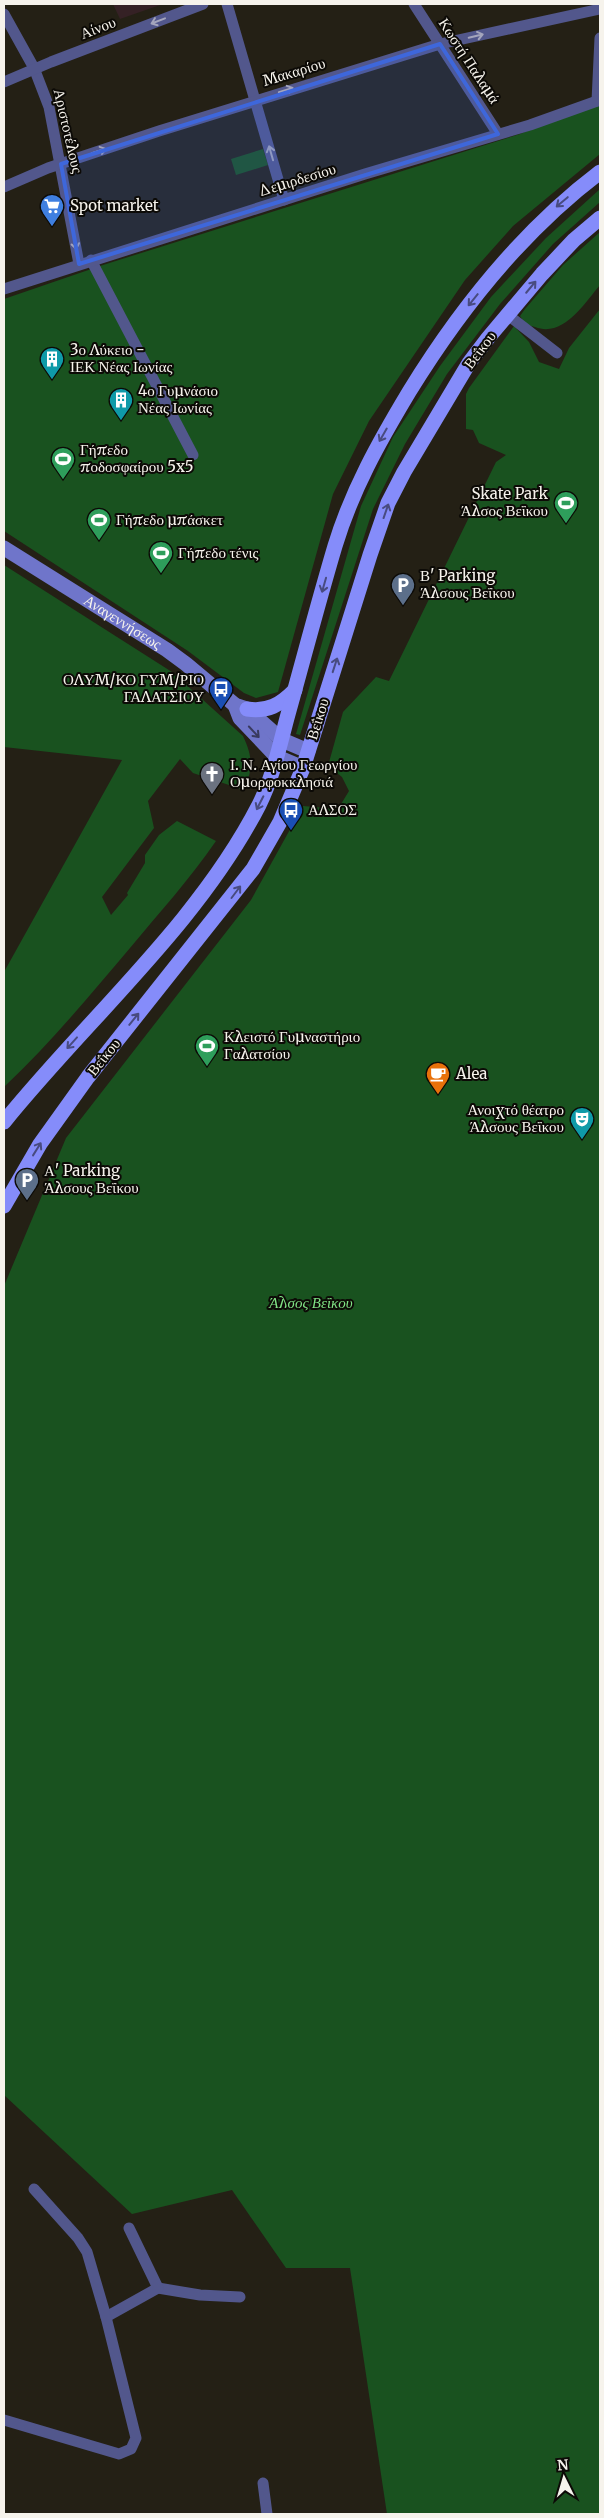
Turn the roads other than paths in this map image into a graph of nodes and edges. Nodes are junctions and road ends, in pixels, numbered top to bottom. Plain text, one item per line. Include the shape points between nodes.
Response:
1 (203, 4) edge
2 (227, 4) edge
3 (414, 4) edge
4 (600, 9) edge
5 (4, 14) edge
6 (600, 38) edge
7 (440, 44) junction
8 (34, 68) junction
9 (4, 82) edge
10 (255, 100) junction
11 (598, 100) edge
12 (498, 134) junction
13 (61, 164) junction
14 (600, 172) edge
15 (4, 187) edge
16 (284, 200) junction
17 (600, 218) edge
18 (91, 260) junction
19 (79, 264) junction
20 (4, 289) edge
21 (508, 315) junction
22 (557, 353) dead end
23 (193, 455) dead end
24 (4, 548) edge
25 (296, 689) junction
26 (241, 707) junction
27 (282, 740) junction
28 (308, 751) junction
29 (277, 757) junction
30 (303, 768) junction
31 (4, 1122) edge
32 (4, 1206) edge
33 (34, 2189) dead end
34 (130, 2228) dead end
35 (158, 2288) junction
36 (240, 2296) dead end
37 (106, 2317) junction
38 (4, 2420) edge
39 (263, 2483) dead end
40 (268, 2514) edge

1 -> 8 street, Αίνου
2 - 10 street
3 - 7 street, Κωστή Παλαμά
7 -> 4 street, Μακαρίου
5 - 8 street, Αριστοτέλους
6 - 11 street
10 -> 7 street, Μακαρίου
7 - 12 street, Κωστή Παλαμά
8 - 9 street, Αίνου
8 - 13 street, Αριστοτέλους via 49,107
13 -> 10 street, Μακαρίου
16 -> 10 street
11 - 12 street, Δεμιρδεσίου
12 - 16 street, Δεμιρδεσίου
13 - 15 street, Μακαρίου
13 -> 19 street, Αριστοτέλους
14 -> 25 main road, Βεΐκου via 549,214 486,284 440,342 390,423 356,487 336,545
16 - 18 street, Δεμιρδεσίου
21 -> 17 main road, Βεΐκου via 574,240
18 - 19 street, Δεμιρδεσίου
18 - 23 street
19 - 20 street, Δεμιρδεσίου
21 - 22 street
28 -> 21 main road, Βεΐκου via 388,503 469,363
24 - 26 street, Αναγεννήσεως via 173,655
25 - 26 main road via 271,708
25 - 27 main road, Βεΐκου
26 - 27 street, Αναγεννήσεως
26 -> 29 street, Αναγεννήσεως via 240,718
27 - 28 street, Αναγεννήσεως
27 - 29 main road, Βεΐκου
28 - 30 main road, Βεΐκου
29 - 30 street, Αναγεννήσεως
29 -> 31 main road, Βεΐκου via 271,780 232,852 174,928
32 -> 30 main road, Βεΐκου via 40,1144 88,1077 253,869 280,822
33 - 37 street via 87,2252
34 - 35 street
35 - 36 street via 200,2295
35 - 37 street
37 - 38 street via 136,2438 132,2449 119,2454 106,2452
39 - 40 street

